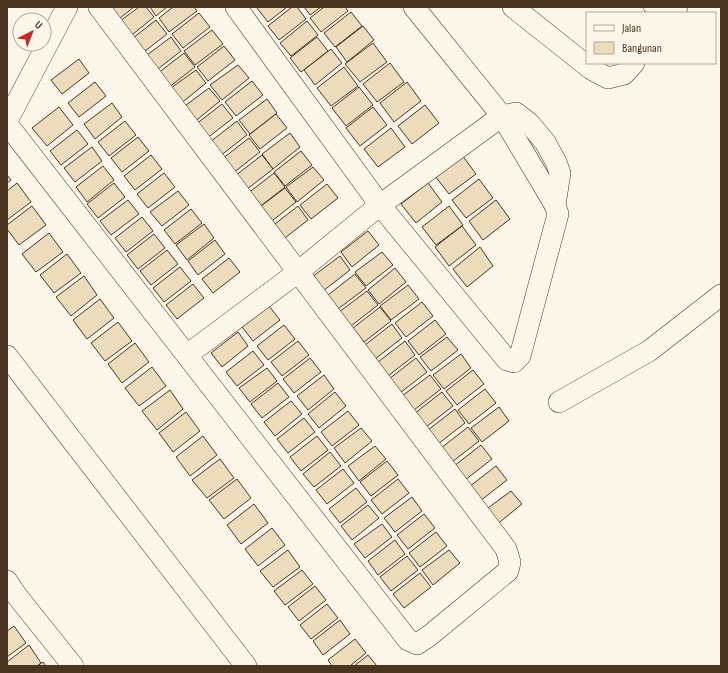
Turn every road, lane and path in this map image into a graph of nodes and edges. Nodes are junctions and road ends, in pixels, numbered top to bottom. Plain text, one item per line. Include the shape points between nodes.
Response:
1 (67, 7) edge
2 (100, 7) edge
3 (236, 7) edge
4 (414, 7) edge
5 (513, 7) edge
6 (649, 7) edge
7 (660, 7) edge
8 (633, 64) edge
9 (502, 116) junction
10 (7, 122) edge
11 (380, 205) junction
12 (298, 272) junction
13 (721, 295) edge
14 (187, 355) junction
15 (7, 356) edge
16 (560, 402) dead end
17 (10, 594) edge
18 (73, 666) edge
19 (246, 666) edge

1 - 10 street
2 - 12 street
3 - 11 street
4 - 9 street
5 - 8 street via 591,69 608,78 624,74
6 - 7 lane via 658,10
9 - 11 street
9 - 11 street via 558,214 520,356 514,362 507,360
10 - 14 street
11 - 12 street
12 - 14 street
12 - 14 street via 506,549 510,562 508,571 429,636 418,644 408,640
13 - 16 street via 648,351
15 - 19 street
17 - 18 street

